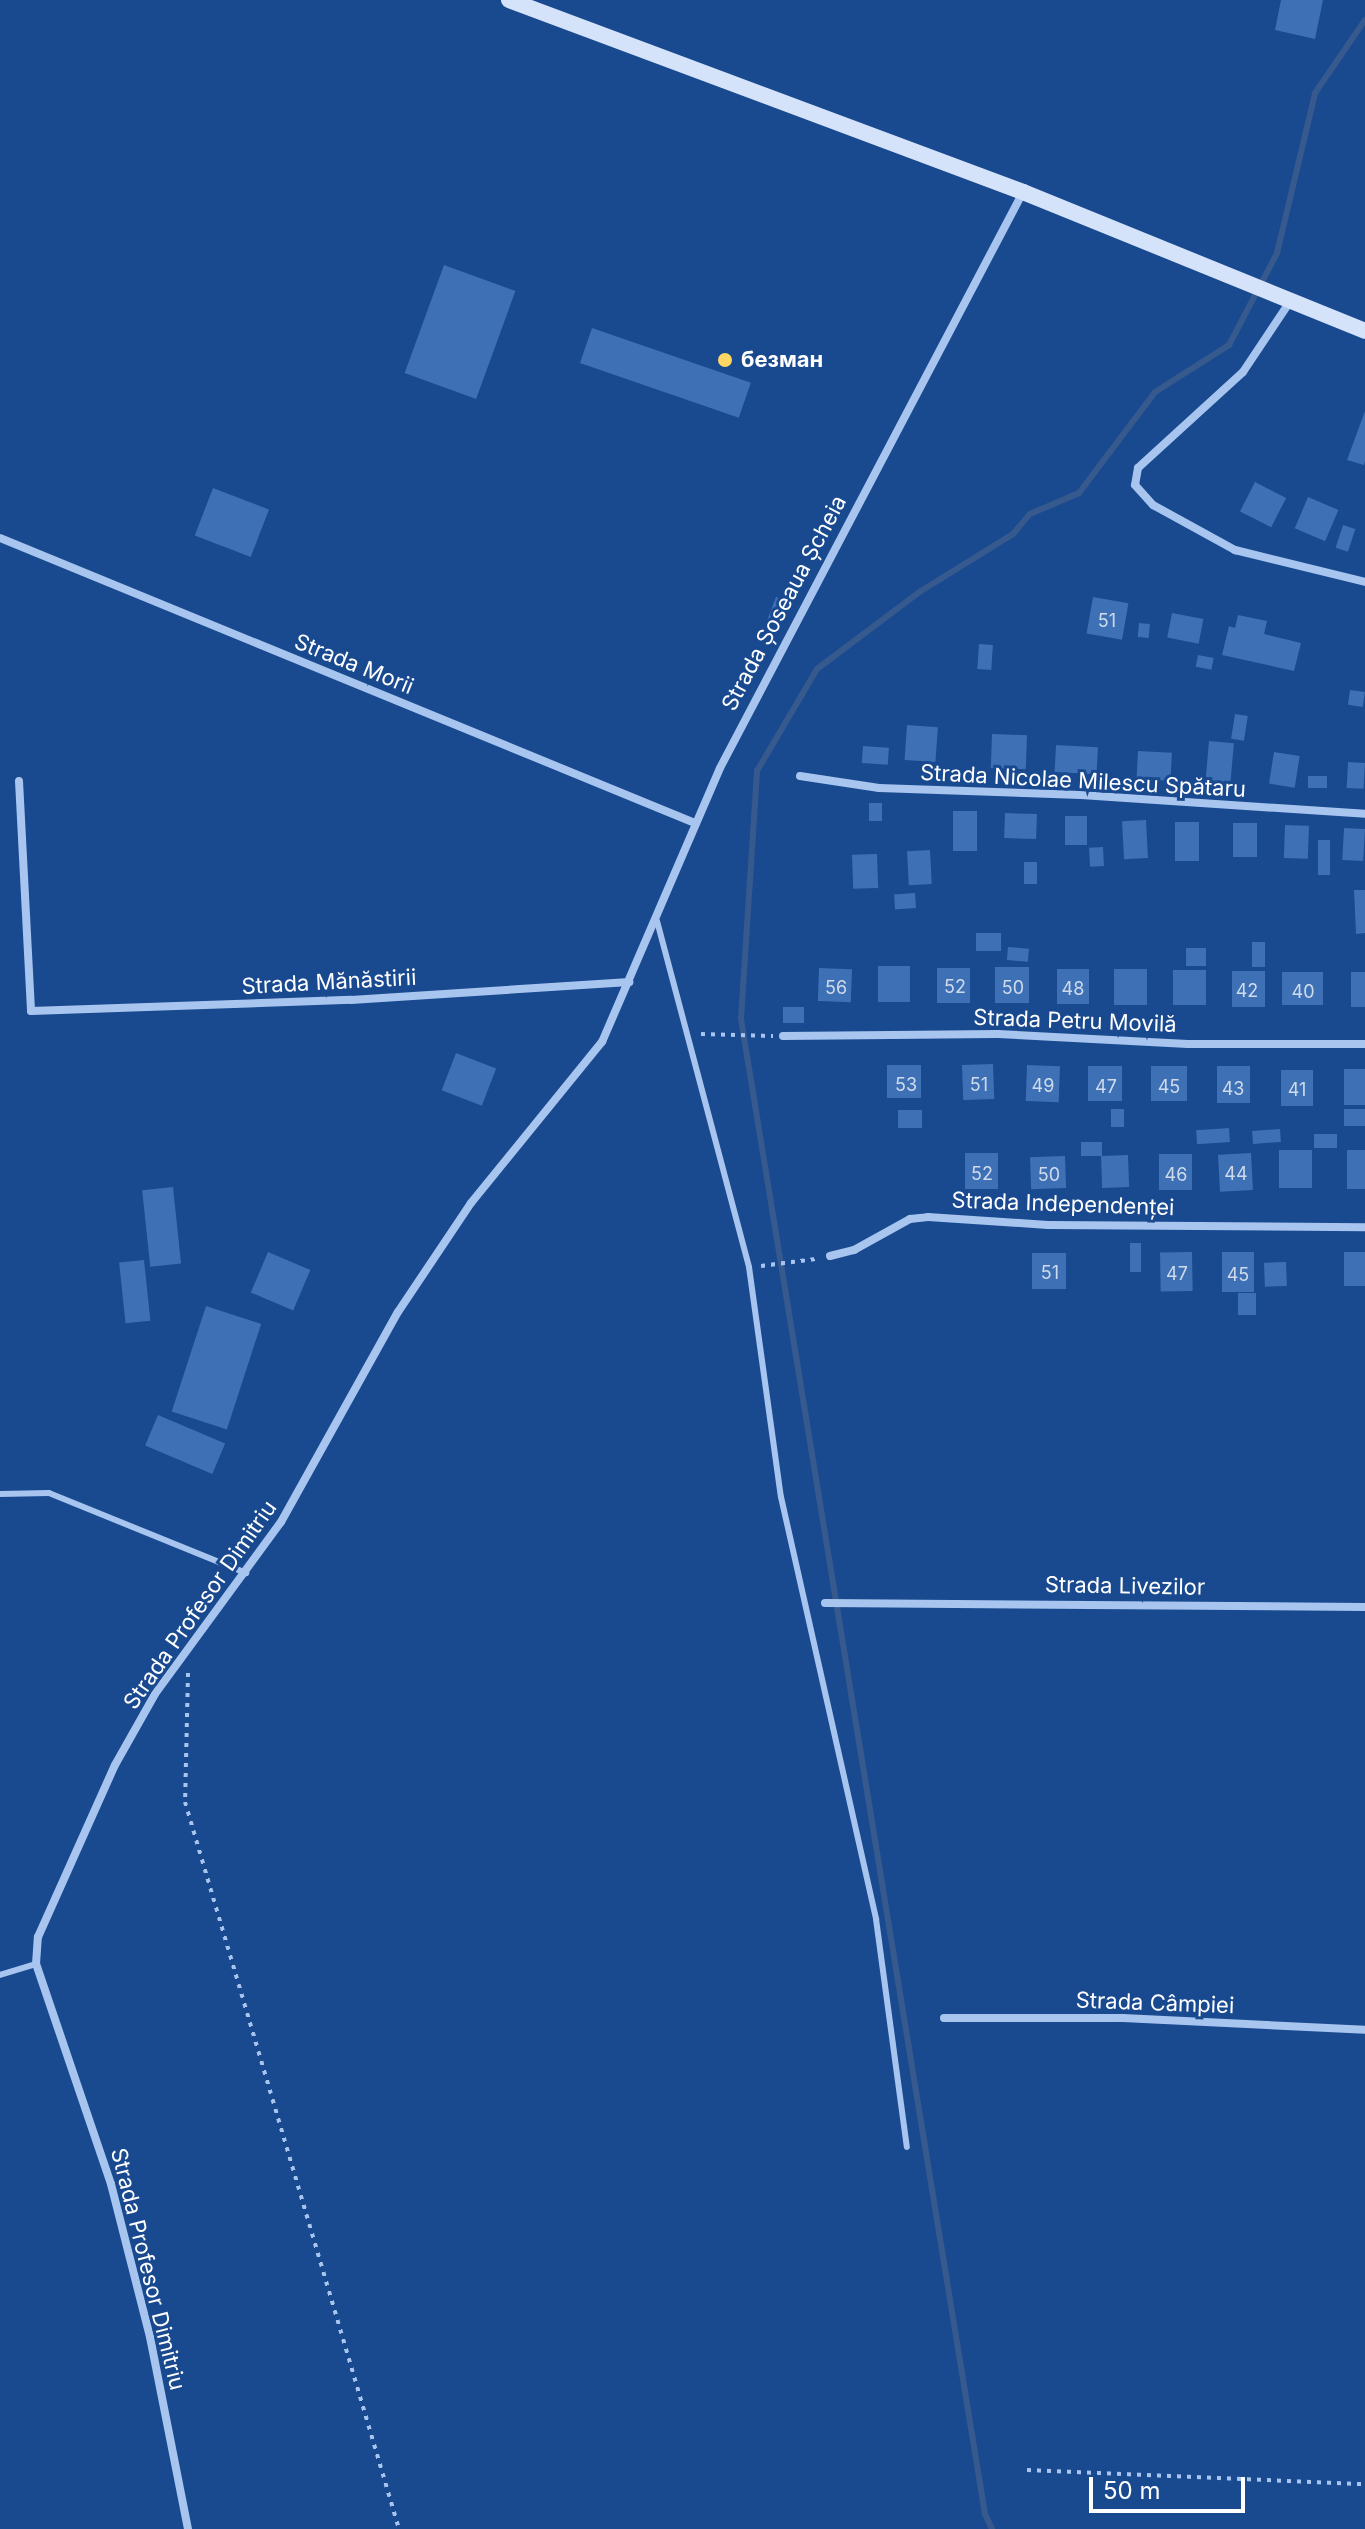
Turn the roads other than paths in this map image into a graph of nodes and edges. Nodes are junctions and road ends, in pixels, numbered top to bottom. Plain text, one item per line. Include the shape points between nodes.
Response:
1 (509, 0) edge
2 (1023, 192) junction
3 (1284, 297) junction
4 (1365, 331) edge
5 (0, 538) edge
6 (1365, 582) edge
7 (800, 776) dead end
8 (19, 781) dead end
9 (1365, 814) edge
10 (695, 823) junction
11 (657, 921) junction
12 (629, 982) junction
13 (783, 1036) dead end
14 (602, 1042) joint
15 (1365, 1044) edge
16 (1365, 1227) edge
17 (830, 1256) road end
18 (0, 1494) edge
19 (246, 1573) junction
20 (807, 1603) junction
21 (825, 1603) joint
22 (1365, 1607) edge
23 (36, 1964) junction
24 (0, 1975) edge
25 (944, 2018) dead end
26 (1365, 2030) edge
27 (907, 2147) dead end
28 (188, 2529) edge

1 - 2 main road
2 - 3 main road
2 - 10 street, Strada Șoseaua Șcheia
3 - 4 main road
3 - 6 street via 1243,372 1138,468 1135,485 1153,505 1235,550
5 - 10 street, Strada Morii
7 - 9 street, Strada Nicolae Milescu Spătaru via 879,788
8 - 12 street, Strada Mănăstirii via 31,1011 351,1000
10 - 11 street, Strada Șoseaua Șcheia
11 - 12 street, Strada Șoseaua Șcheia
11 - 20 lane via 749,1267 781,1497
12 - 14 street, Strada Șoseaua Șcheia
13 - 15 street, Strada Petru Movilă via 998,1034 1188,1044
14 - 19 street, Strada Profesor Dimitriu via 463,1215 398,1312 345,1416
16 - 17 street, Strada Independenței via 1048,1225 928,1217 910,1219 854,1250
18 - 19 lane via 49,1493
19 - 23 street, Strada Profesor Dimitriu via 155,1694 115,1765 38,1937
20 - 21 lane
20 - 27 lane via 876,1919
21 - 22 street, Strada Livezilor
23 - 24 lane
23 - 28 street, Strada Profesor Dimitriu via 111,2184 150,2337
25 - 26 street, Strada Câmpiei via 1123,2018

